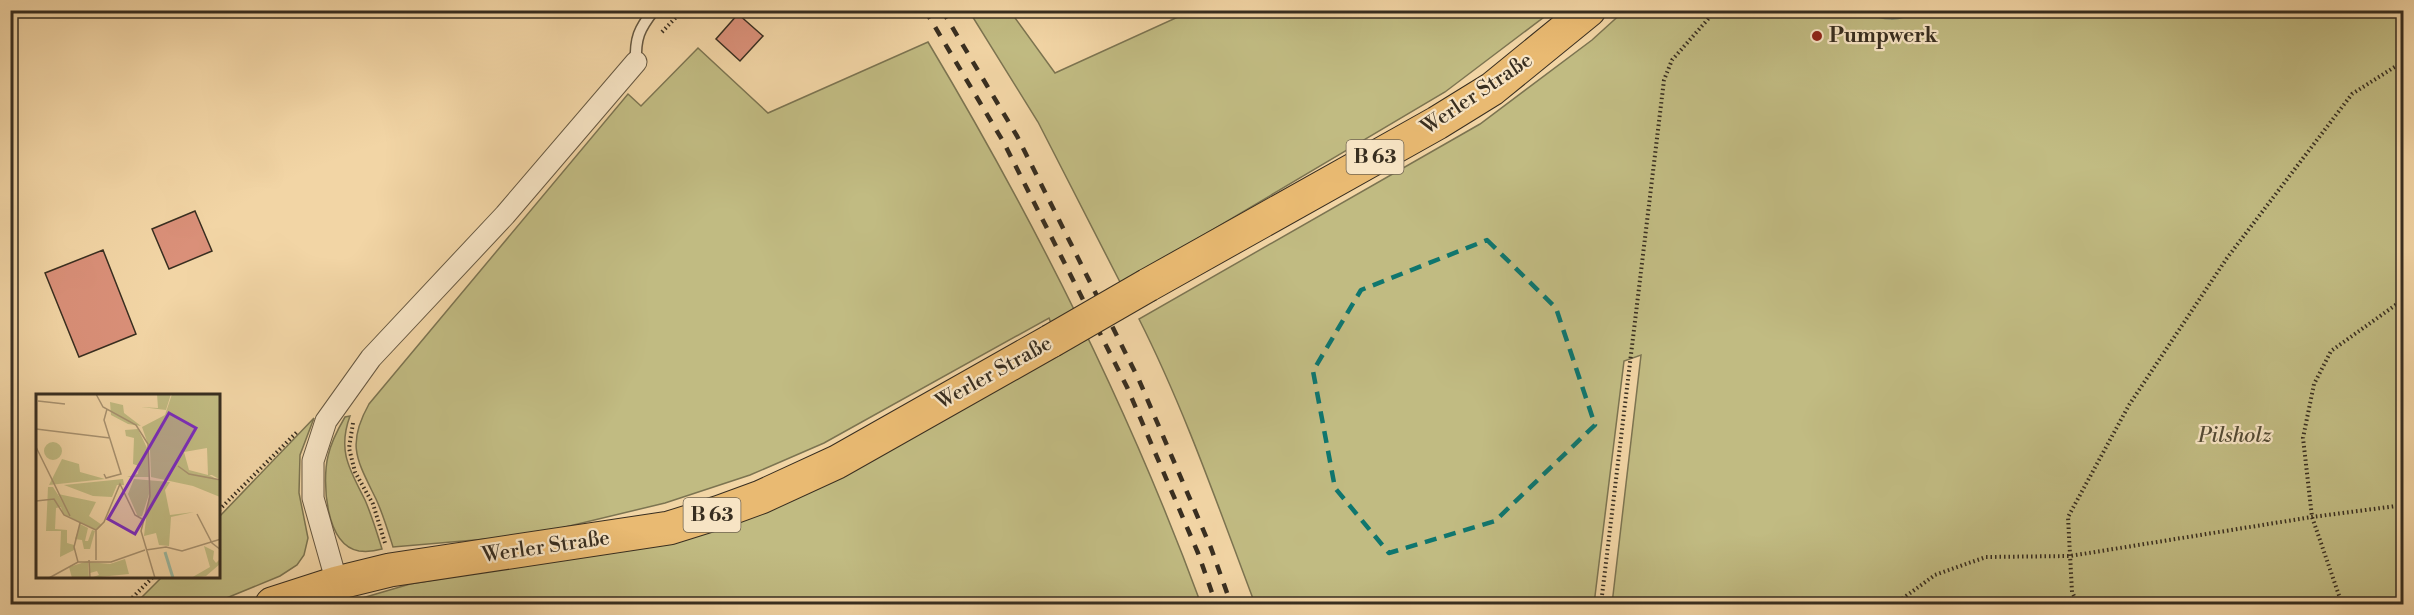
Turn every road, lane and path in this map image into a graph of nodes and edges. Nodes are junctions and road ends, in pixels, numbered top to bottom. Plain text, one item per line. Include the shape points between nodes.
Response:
1 (654, 10) edge
2 (1589, 10) edge
3 (1716, 10) edge
4 (2403, 61) edge
5 (636, 62) joint
6 (2403, 299) edge
7 (354, 418) dead end
8 (300, 428) dead end
9 (2403, 505) edge
10 (220, 509) edge
11 (2312, 516) junction
12 (2070, 556) junction
13 (390, 570) junction
14 (151, 579) edge
15 (337, 583) junction
16 (126, 604) edge
17 (272, 604) edge
18 (384, 604) edge
19 (1601, 604) edge
20 (1894, 604) edge
21 (2078, 604) edge
22 (2342, 604) edge

1 - 5 lane via 635,43
2 - 13 main road, Werler Straße / B 63, bridge via 1531,59 1465,106 837,462 761,498 669,528
3 - 19 path via 1672,60 1664,80
4 - 12 path via 2352,94 2227,258 2129,405 2068,518
5 - 15 street via 505,215 371,358 326,421 313,461 313,498
6 - 11 path via 2331,351 2314,384 2303,438
7 - 13 path via 349,448 355,472 382,530
8 - 10 path
9 - 11 path
11 - 12 path
11 - 22 path
12 - 20 path via 1986,557 1935,575
12 - 21 path via 2072,592
13 - 15 main road, Werler Straße / B 63
13 - 18 path via 397,600
14 - 16 path
15 - 17 main road, Werler Straße / B 63

